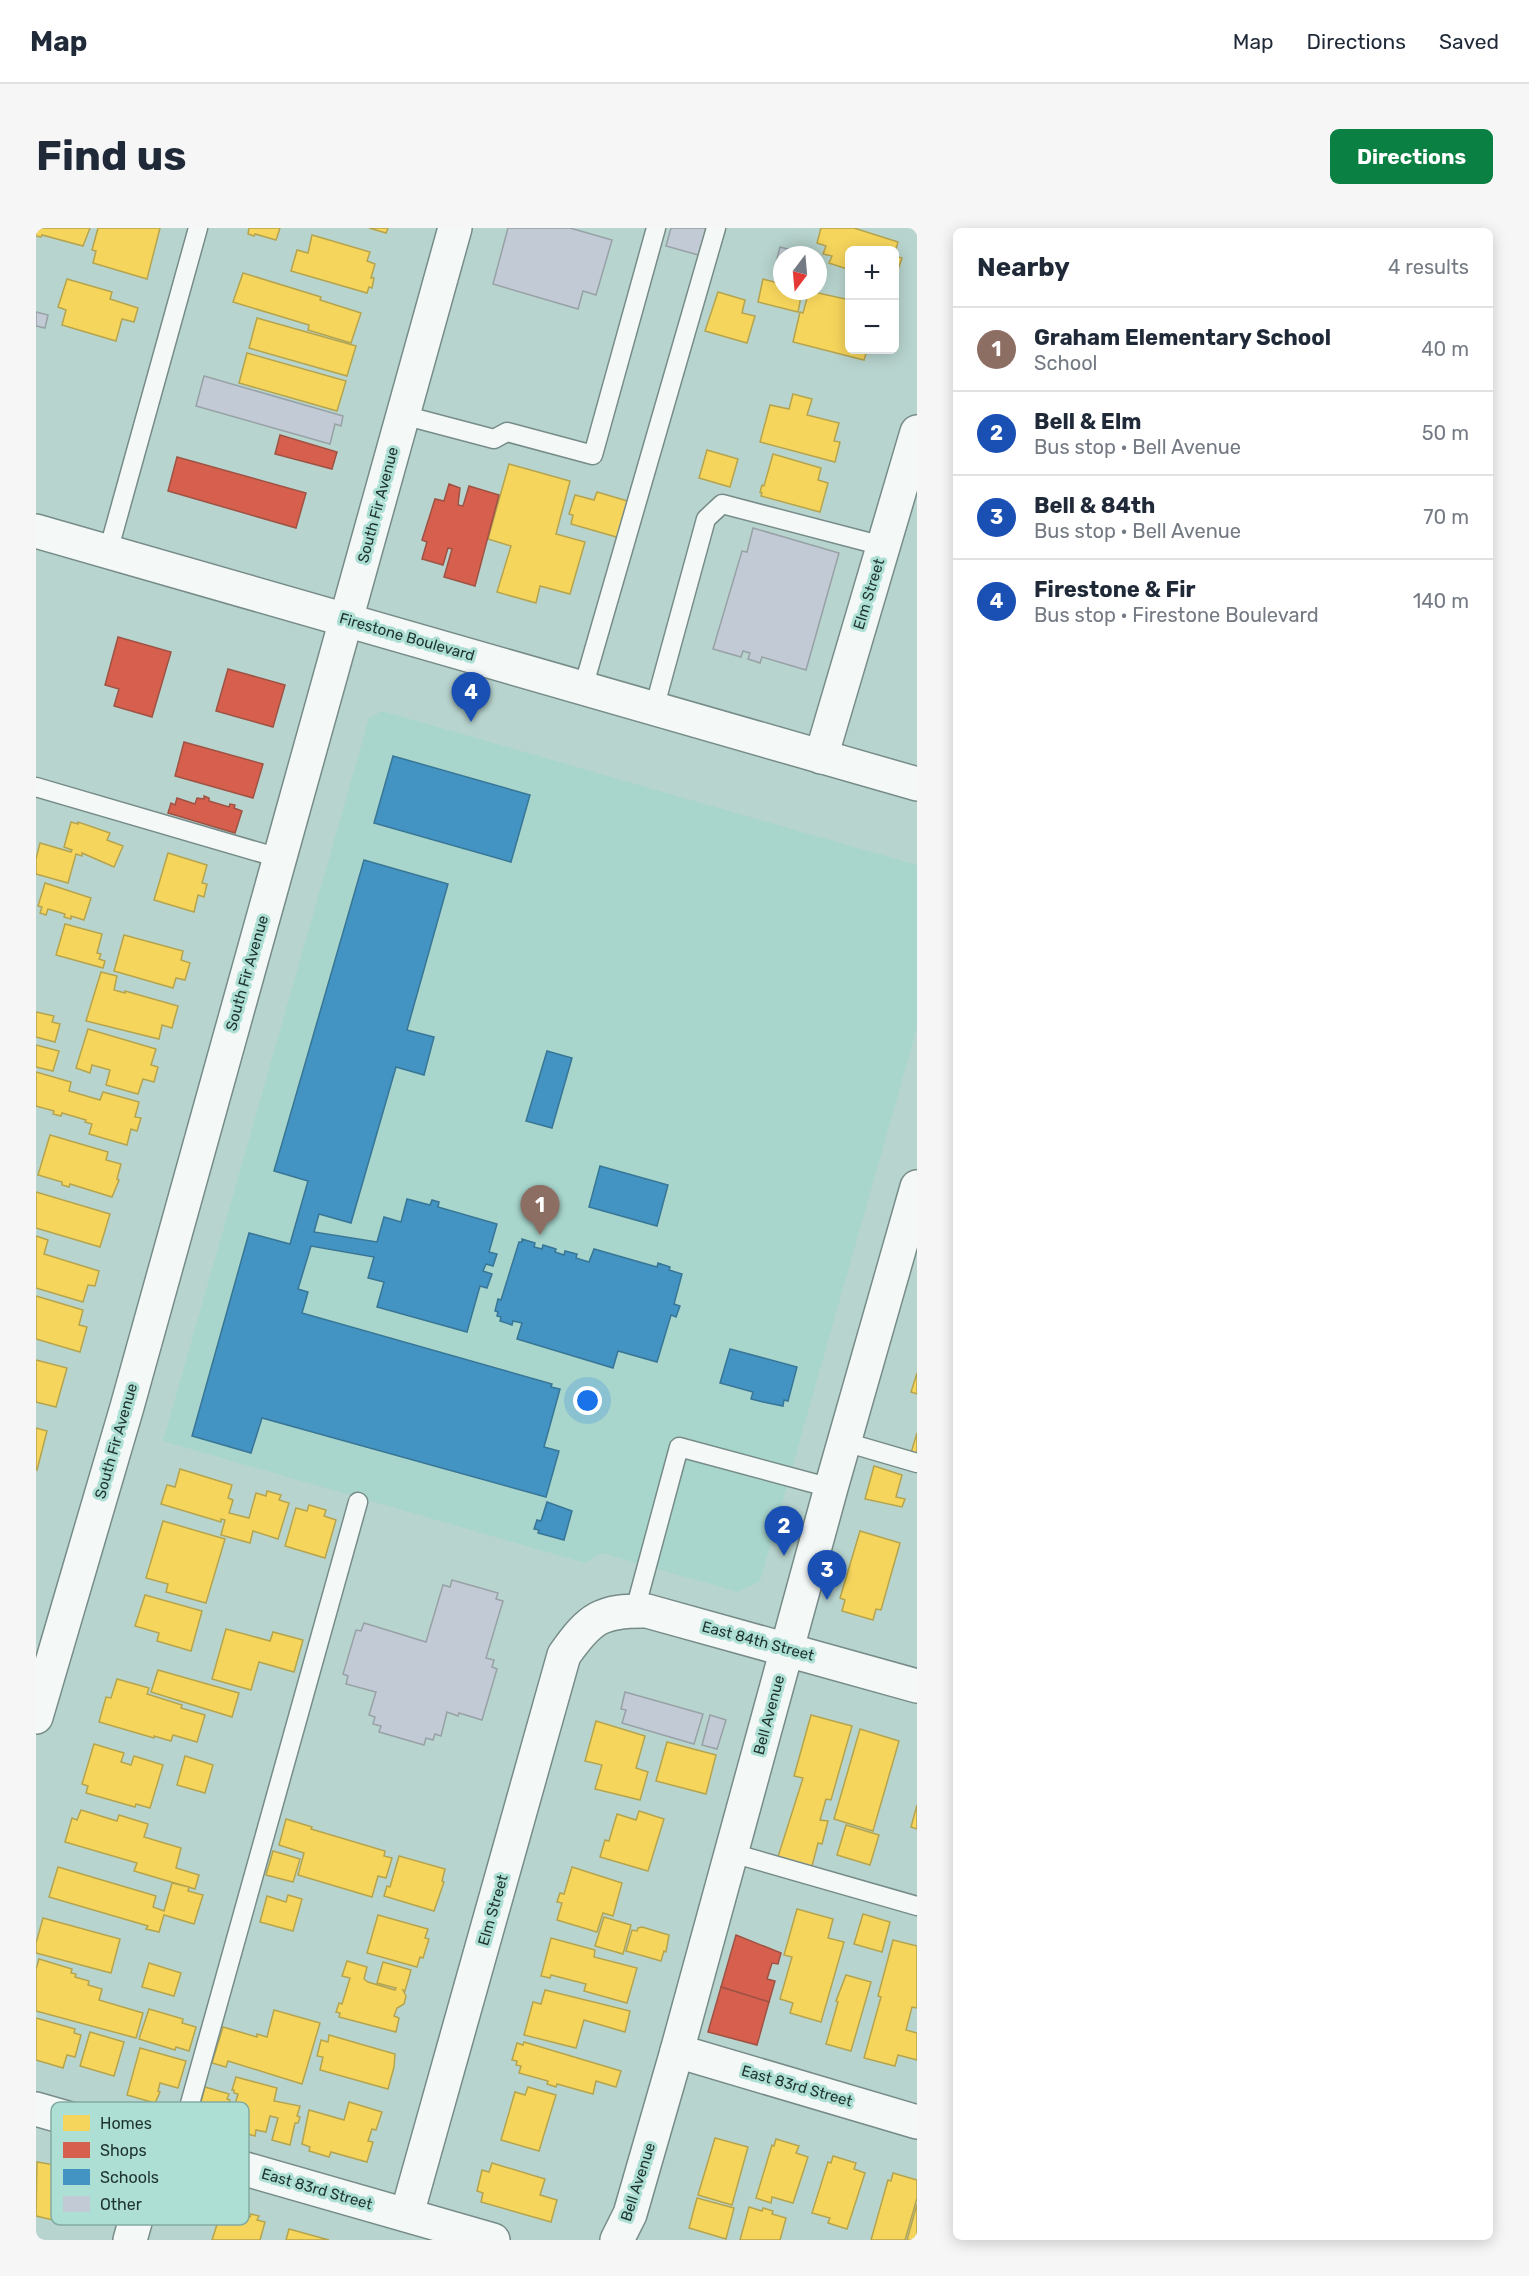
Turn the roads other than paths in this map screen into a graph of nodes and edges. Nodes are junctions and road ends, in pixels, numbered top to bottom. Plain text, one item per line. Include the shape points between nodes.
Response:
1 (198, 228) edge
2 (455, 228) edge
3 (716, 228) edge
4 (652, 229) edge
5 (403, 415) junction
6 (917, 432) edge
7 (36, 531) edge
8 (883, 546) junction
9 (108, 552) junction
10 (346, 620) junction
11 (583, 688) junction
12 (654, 709) junction
13 (821, 757) junction
14 (917, 784) edge
15 (36, 787) edge
16 (279, 858) junction
17 (917, 1188) edge
18 (909, 1245) edge
19 (845, 1442) junction
20 (917, 1463) edge
21 (831, 1488) junction
22 (358, 1502) dead end
23 (635, 1610) junction
24 (599, 1617) joint
25 (787, 1648) junction
26 (917, 1686) edge
27 (36, 1717) edge
28 (732, 1853) junction
29 (917, 1906) edge
30 (677, 2051) junction
31 (180, 2102) edge
32 (36, 2109) edge
33 (51, 2113) edge
34 (917, 2122) edge
35 (249, 2170) edge
36 (407, 2214) junction
37 (136, 2225) edge
38 (130, 2240) edge
39 (493, 2240) edge
40 (617, 2240) edge

1 - 9 lane
2 - 5 street, South Fir Avenue
3 - 11 lane
4 - 5 lane via 593,455 507,432 494,440
5 - 10 street, South Fir Avenue
6 - 8 street, Elm Street
7 - 9 street, Firestone Boulevard
8 - 12 lane via 722,504 706,519
8 - 13 street, Elm Street
9 - 10 street, Firestone Boulevard
10 - 11 street, Firestone Boulevard
10 - 16 street, South Fir Avenue
11 - 12 street, Firestone Boulevard
12 - 13 street, Firestone Boulevard
13 - 14 street, Firestone Boulevard
15 - 16 lane
16 - 27 street, South Fir Avenue via 127,1407
17 - 18 street, Bell Avenue
18 - 19 street, Bell Avenue
19 - 20 lane
19 - 21 street, Bell Avenue
21 - 23 lane via 679,1447
21 - 25 street, Bell Avenue
22 - 31 lane
23 - 24 street, East 84th Street
23 - 25 street, East 84th Street
24 - 36 street, Elm Street via 582,1629 564,1655
25 - 26 street, East 84th Street
25 - 28 street, Bell Avenue
28 - 29 lane
28 - 30 street, Bell Avenue
30 - 34 street, East 83rd Street
30 - 40 street, Bell Avenue via 630,2214
32 - 33 street, East 83rd Street
35 - 36 street, East 83rd Street
36 - 39 street, East 83rd Street
37 - 38 street

